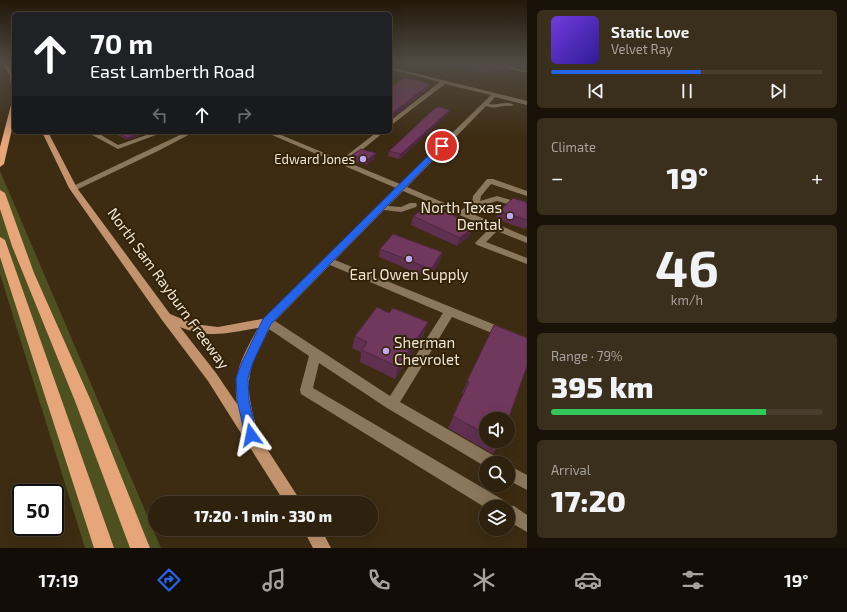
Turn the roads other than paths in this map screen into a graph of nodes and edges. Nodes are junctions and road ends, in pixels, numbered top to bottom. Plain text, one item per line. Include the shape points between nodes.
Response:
1 (437, 88) edge
2 (465, 88) edge
3 (494, 95) junction
4 (518, 101) junction
5 (527, 103) edge
6 (484, 104) junction
7 (511, 105) junction
8 (527, 109) edge
9 (12, 113) edge
10 (392, 122) edge
11 (46, 134) edge
12 (98, 134) edge
13 (155, 134) edge
14 (187, 134) edge
15 (273, 134) edge
16 (378, 134) edge
17 (342, 163) junction
18 (0, 164) edge
19 (401, 187) junction
20 (73, 188) junction
21 (0, 193) edge
22 (527, 194) edge
23 (476, 203) junction
24 (413, 205) dead end
25 (522, 206) edge
26 (381, 207) junction
27 (462, 213) junction
28 (496, 227) junction
29 (0, 240) edge
30 (527, 240) edge
31 (328, 261) junction
32 (527, 261) edge
33 (450, 310) junction
34 (166, 317) junction
35 (267, 322) junction
36 (527, 344) edge
37 (315, 355) junction
38 (392, 404) junction
39 (251, 435) junction
40 (480, 456) edge
41 (515, 475) edge
42 (527, 481) edge
43 (290, 496) edge
44 (487, 500) edge
45 (515, 516) edge
46 (527, 524) edge
47 (315, 536) edge
48 (104, 548) edge
49 (140, 548) edge
50 (323, 548) edge

1 - 10 street
2 - 3 street
3 - 4 street
3 - 6 street
4 - 5 street
4 - 7 street
6 - 7 street via 495,107 502,104
6 - 19 street
7 - 8 street
9 - 18 highway
11 - 20 main road, North Sam Rayburn Freeway
12 - 13 street via 95,135 118,147
14 - 20 street
15 - 17 street
16 - 17 street
17 - 19 street
19 - 26 street
19 - 27 street
20 - 34 main road, North Sam Rayburn Freeway
21 - 49 highway via 47,320 83,402
22 - 23 street via 490,181 477,196
23 - 25 street via 497,198
23 - 27 street
24 - 26 street via 403,210
26 - 31 street
27 - 28 street
28 - 30 street
28 - 32 street via 480,243
29 - 48 highway
31 - 33 street
31 - 35 street
33 - 36 street
33 - 38 street
34 - 35 main road via 193,328 218,331
34 - 39 main road, North Sam Rayburn Freeway via 212,377
35 - 37 street via 284,331
35 - 39 main road via 242,378 243,400
37 - 38 street
37 - 44 street via 306,390
38 - 40 street
39 - 43 main road, North Sam Rayburn Freeway
41 - 42 street
45 - 46 street
47 - 50 main road

